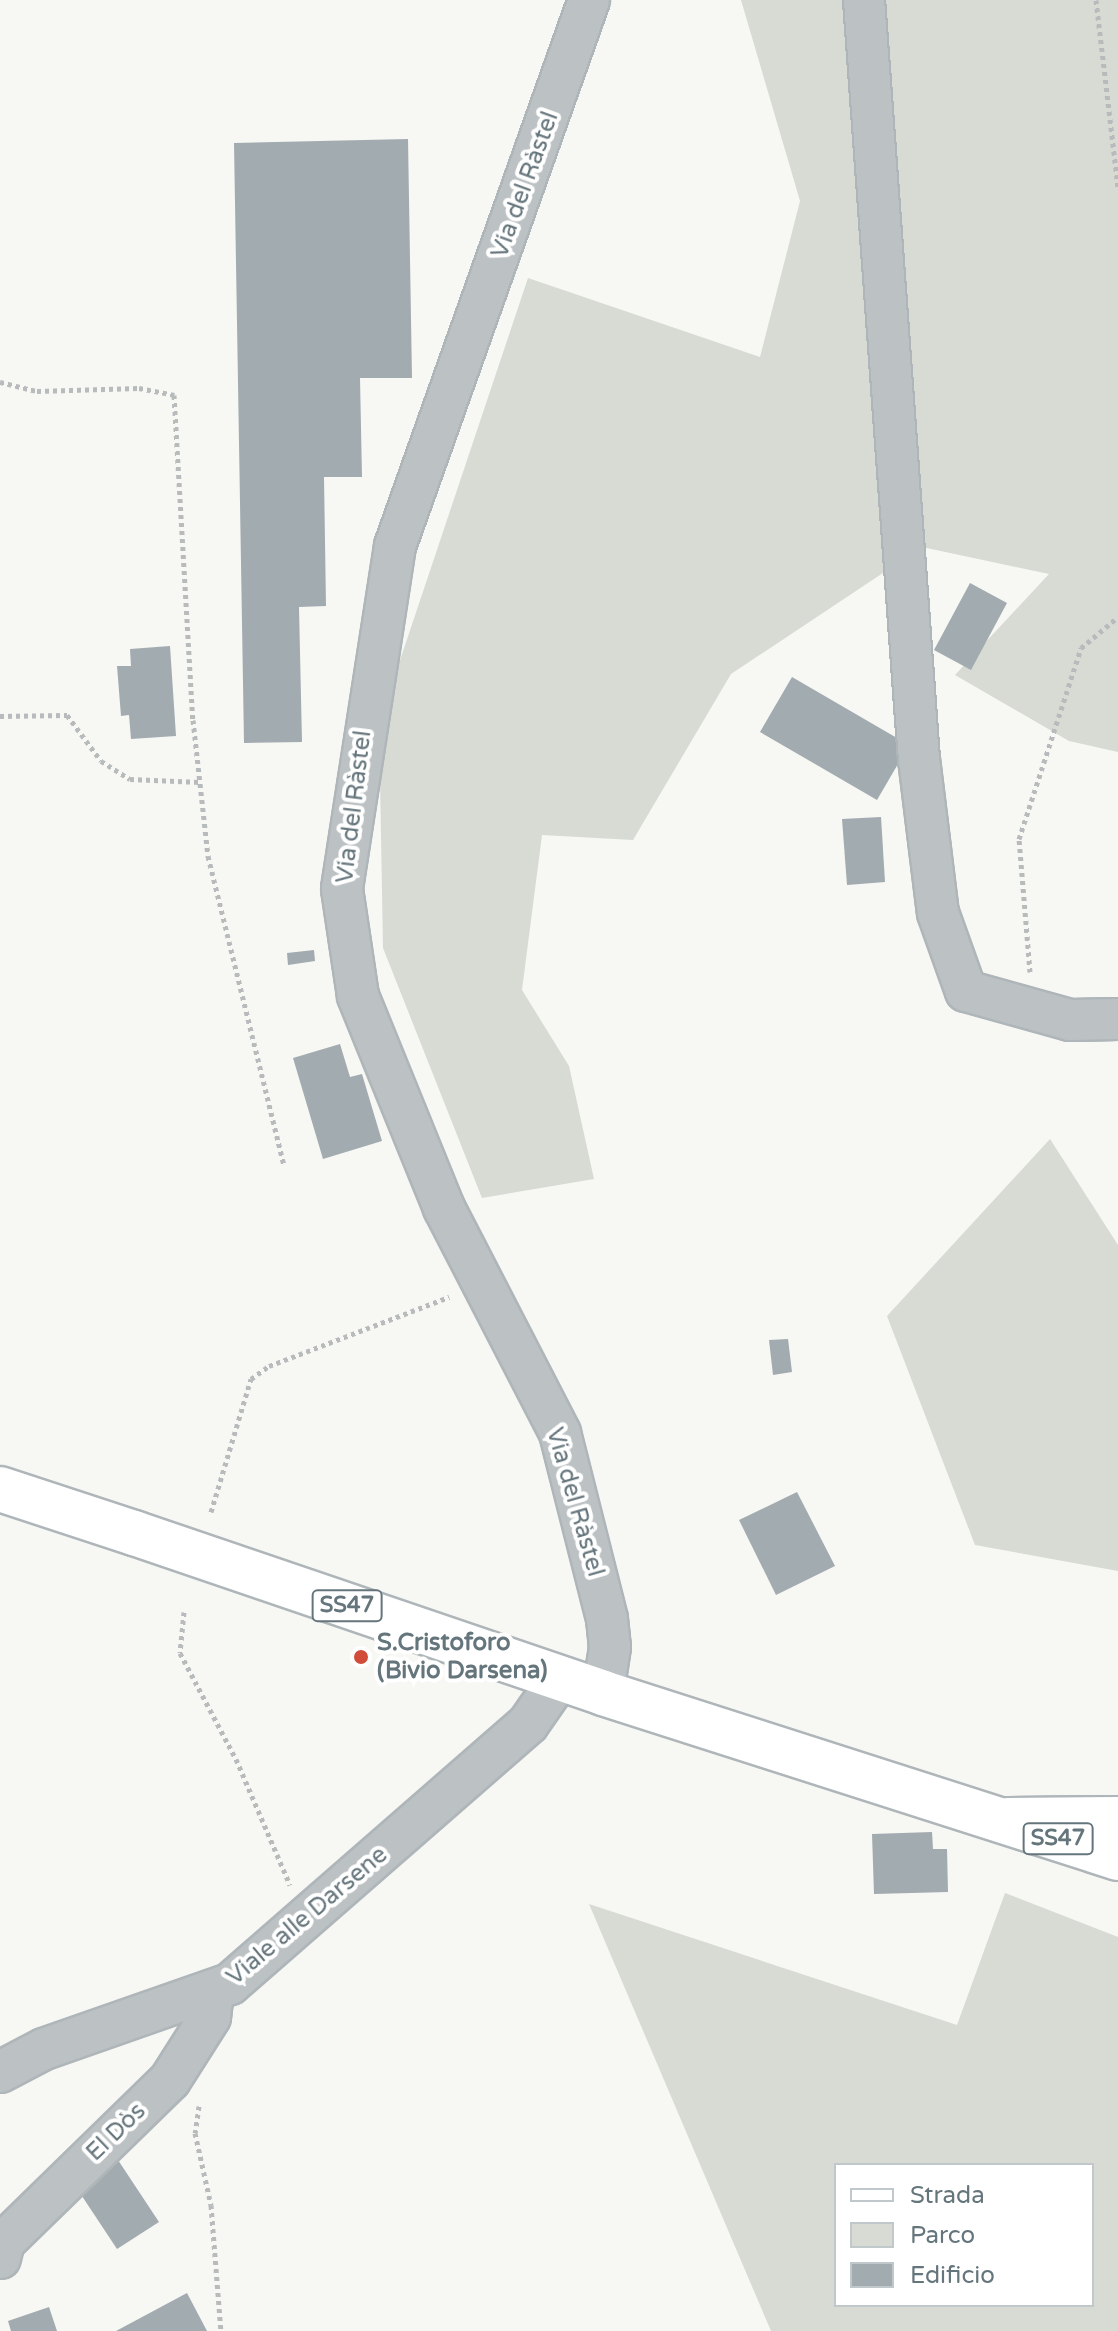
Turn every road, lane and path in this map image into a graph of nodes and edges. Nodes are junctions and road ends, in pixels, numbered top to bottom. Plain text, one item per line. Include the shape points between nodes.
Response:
1 (589, 0) edge
2 (864, 0) edge
3 (1096, 0) edge
4 (1118, 187) edge
5 (0, 382) edge
6 (1118, 617) edge
7 (0, 716) edge
8 (200, 782) junction
9 (1033, 1012) junction
10 (1118, 1019) edge
11 (284, 1165) dead end
12 (483, 1284) junction
13 (0, 1489) edge
14 (211, 1512) dead end
15 (184, 1612) dead end
16 (560, 1678) junction
17 (603, 1693) junction
18 (1118, 1819) edge
19 (998, 1820) junction
20 (1118, 1858) edge
21 (305, 1919) junction
22 (213, 1992) junction
23 (0, 2072) edge
24 (201, 2091) dead end
25 (0, 2258) edge
26 (221, 2331) edge

1 - 12 street, Via del Ràstel via 395,546 342,889 358,996 444,1208
2 - 9 street via 874,74 919,759 938,913 966,991
3 - 4 path
5 - 8 path via 37,391 139,388 174,395
6 - 9 path via 1081,648 1019,839
7 - 8 path via 67,715 101,761 130,779
8 - 11 path via 208,856
9 - 10 street via 1070,1020
12 - 14 path via 258,1373 245,1389
12 - 17 street, Via del Ràstel via 560,1433 607,1619 610,1647
13 - 16 main road, SS47
15 - 21 path via 180,1653 236,1759
16 - 17 main road, SS47
16 - 21 street, Viale alle Darsene via 528,1724
17 - 19 main road, SS47
18 - 19 main road
19 - 20 main road, SS47
21 - 22 street, Viale alle Darsene via 230,1984
22 - 23 street, Viale alle Darsene via 44,2049
22 - 25 street, El Dòs via 210,2017 170,2080 4,2242
24 - 26 path via 195,2133 211,2205

